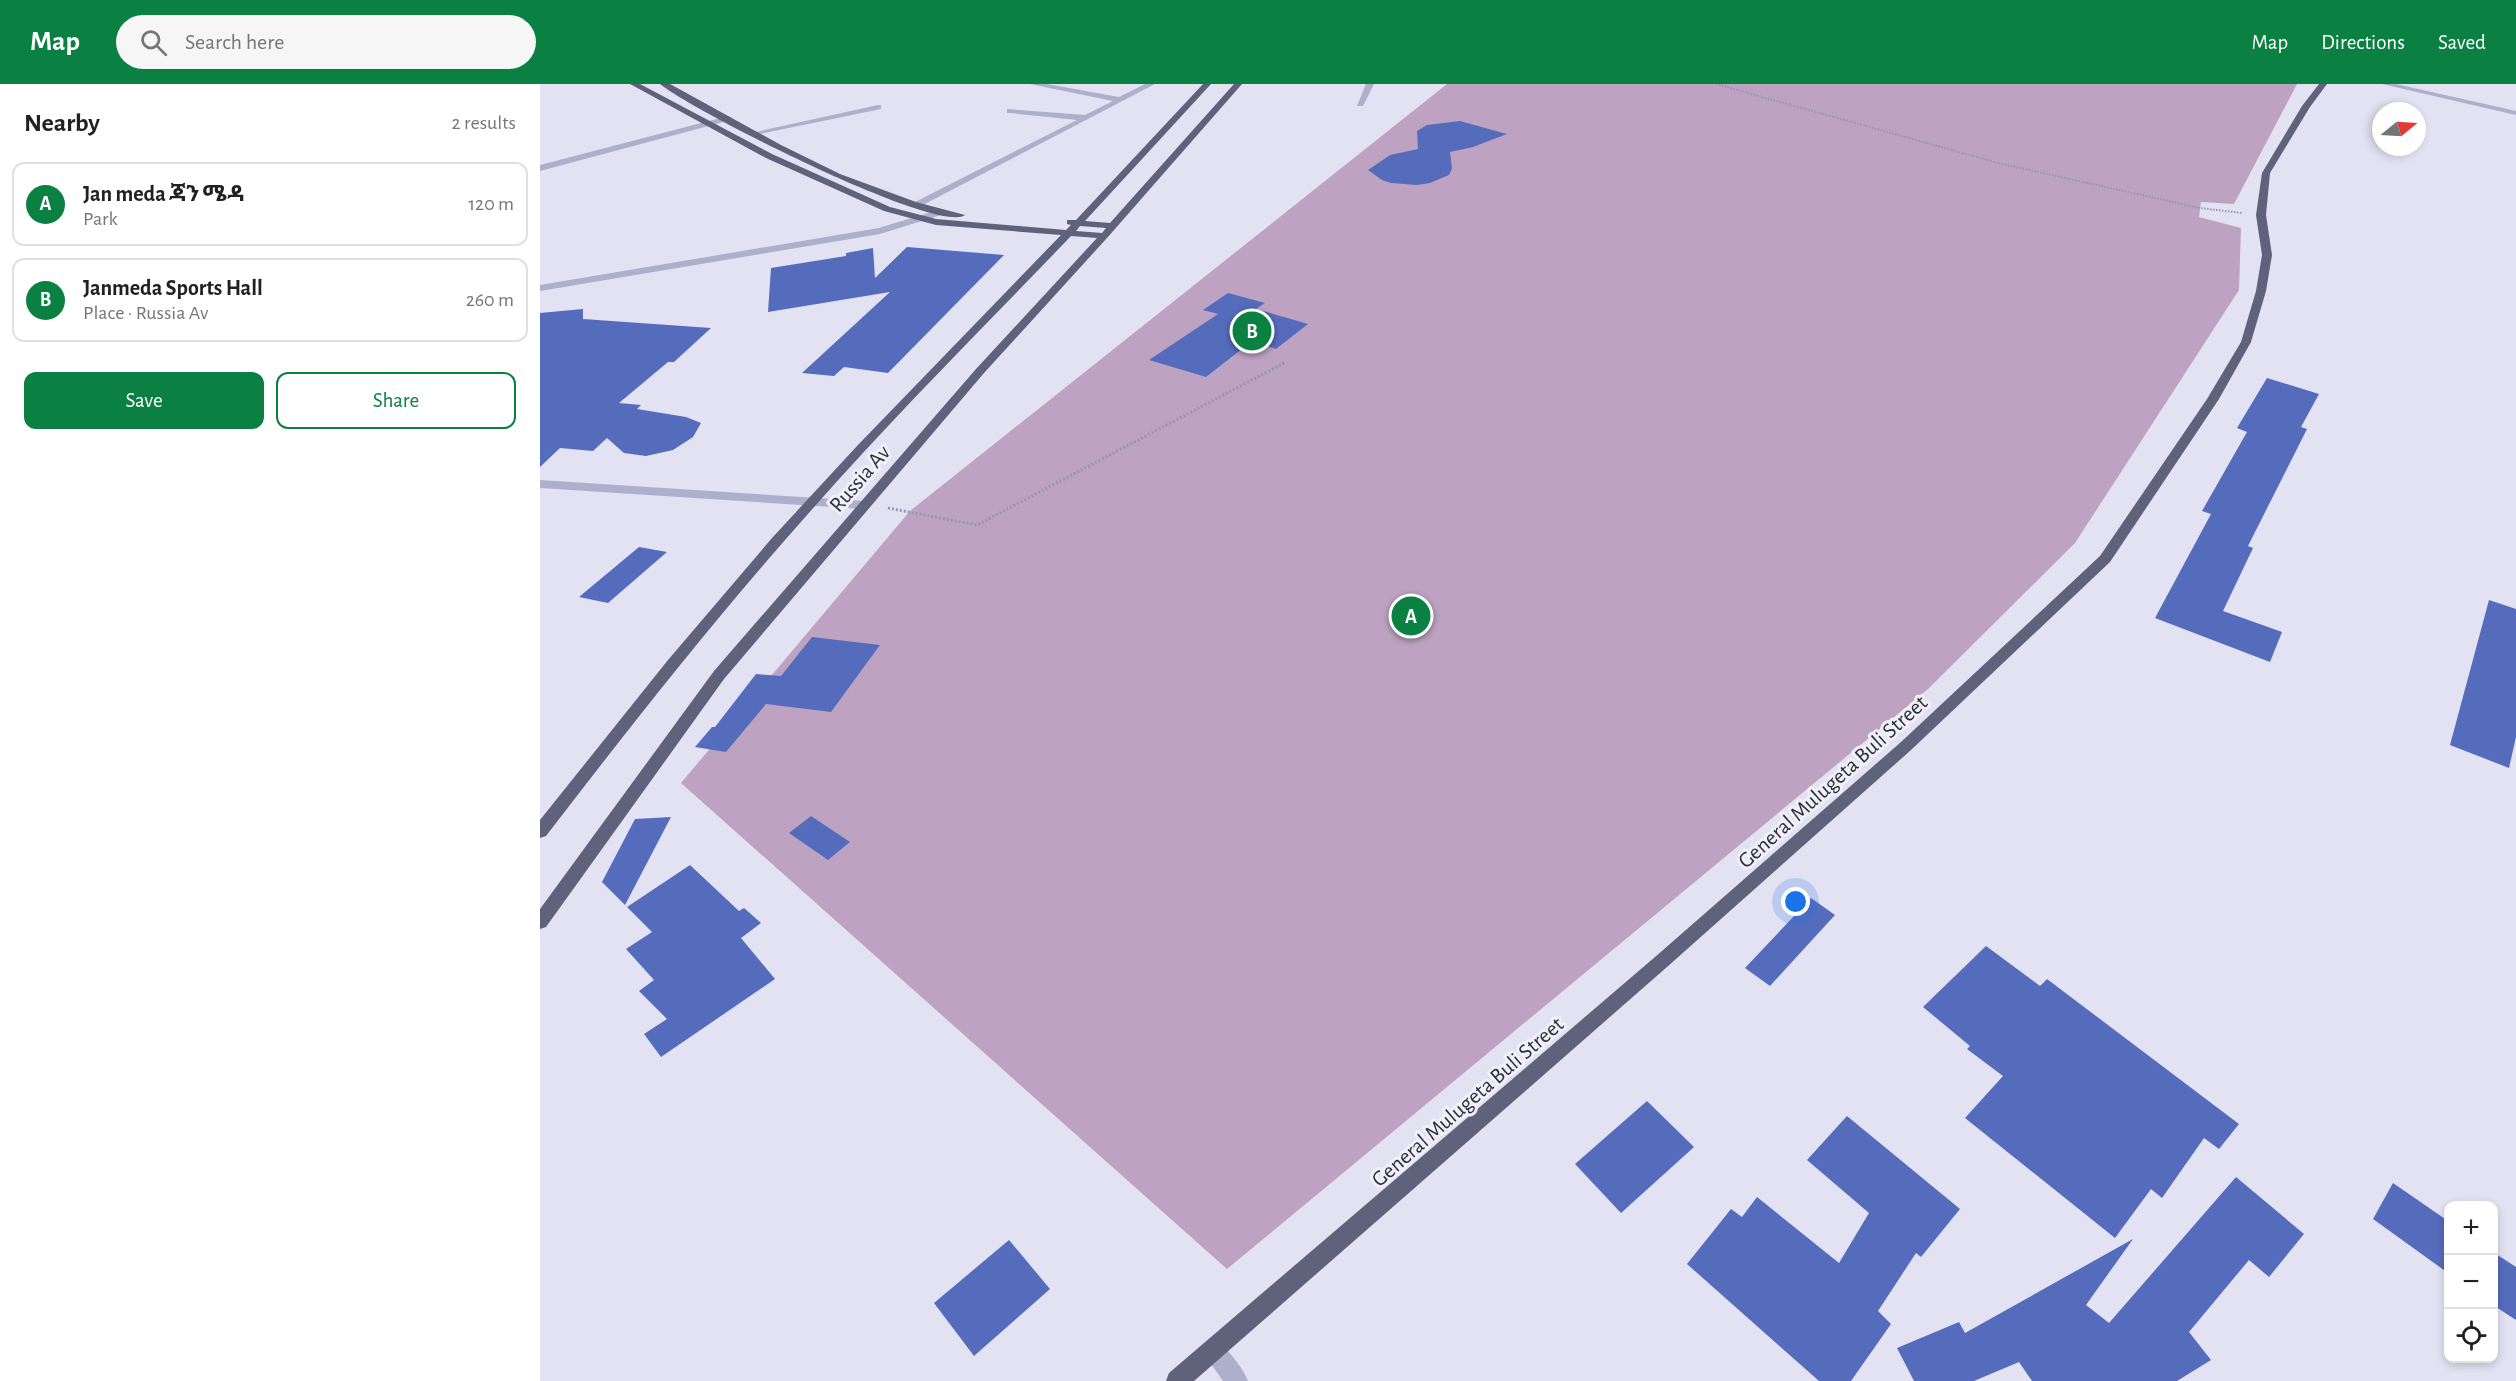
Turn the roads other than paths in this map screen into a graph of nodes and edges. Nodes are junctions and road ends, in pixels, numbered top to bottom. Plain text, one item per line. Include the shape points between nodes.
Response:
1 (634, 84) edge
2 (664, 84) edge
3 (1034, 84) edge
4 (1151, 84) edge
5 (1207, 84) edge
6 (1238, 84) edge
7 (1370, 84) edge
8 (2323, 84) edge
9 (2386, 84) edge
10 (1120, 100) junction
11 (1360, 104) dead end
12 (878, 106) dead end
13 (1010, 111) dead end
14 (2516, 113) edge
15 (728, 118) junction
16 (1087, 118) junction
17 (705, 124) junction
18 (755, 133) junction
19 (785, 149) junction
20 (769, 156) junction
21 (540, 168) edge
22 (916, 205) junction
23 (941, 212) junction
24 (923, 219) junction
25 (1032, 220) dead end
26 (1055, 221) dead end
27 (1073, 227) junction
28 (1108, 231) junction
29 (540, 288) edge
30 (540, 484) edge
31 (812, 501) junction
32 (864, 505) junction
33 (540, 832) edge
34 (540, 922) edge
35 (1213, 1351) junction
36 (1177, 1381) edge
37 (1237, 1381) edge

1 - 17 main road
2 - 15 main road
3 - 10 street
4 - 10 street
5 - 27 main road, Russia Av
6 - 28 main road, Russia Av
7 - 11 street
8 - 35 main road, General Mulugeta Buli Street via 2266,173 2261,215 2267,255 2246,342 2213,399 2104,559 1897,754
9 - 14 street
10 - 16 street
12 - 18 street
13 - 16 street
15 - 17 street
15 - 18 main road
16 - 22 street
17 - 20 main road
17 - 21 street
18 - 19 main road
19 - 20 main road
19 - 22 main road via 866,188
20 - 24 main road via 862,199
22 - 23 main road
23 - 24 street
23 - 25 main road
24 - 27 main road
24 - 29 street via 880,231
26 - 27 main road
27 - 28 main road
27 - 31 main road, Russia Av
28 - 32 main road, Russia Av
30 - 31 street
31 - 32 street
31 - 33 main road, Russia Av via 665,674
32 - 34 main road, Russia Av via 719,675
35 - 36 main road, General Mulugeta Buli Street
35 - 37 street

